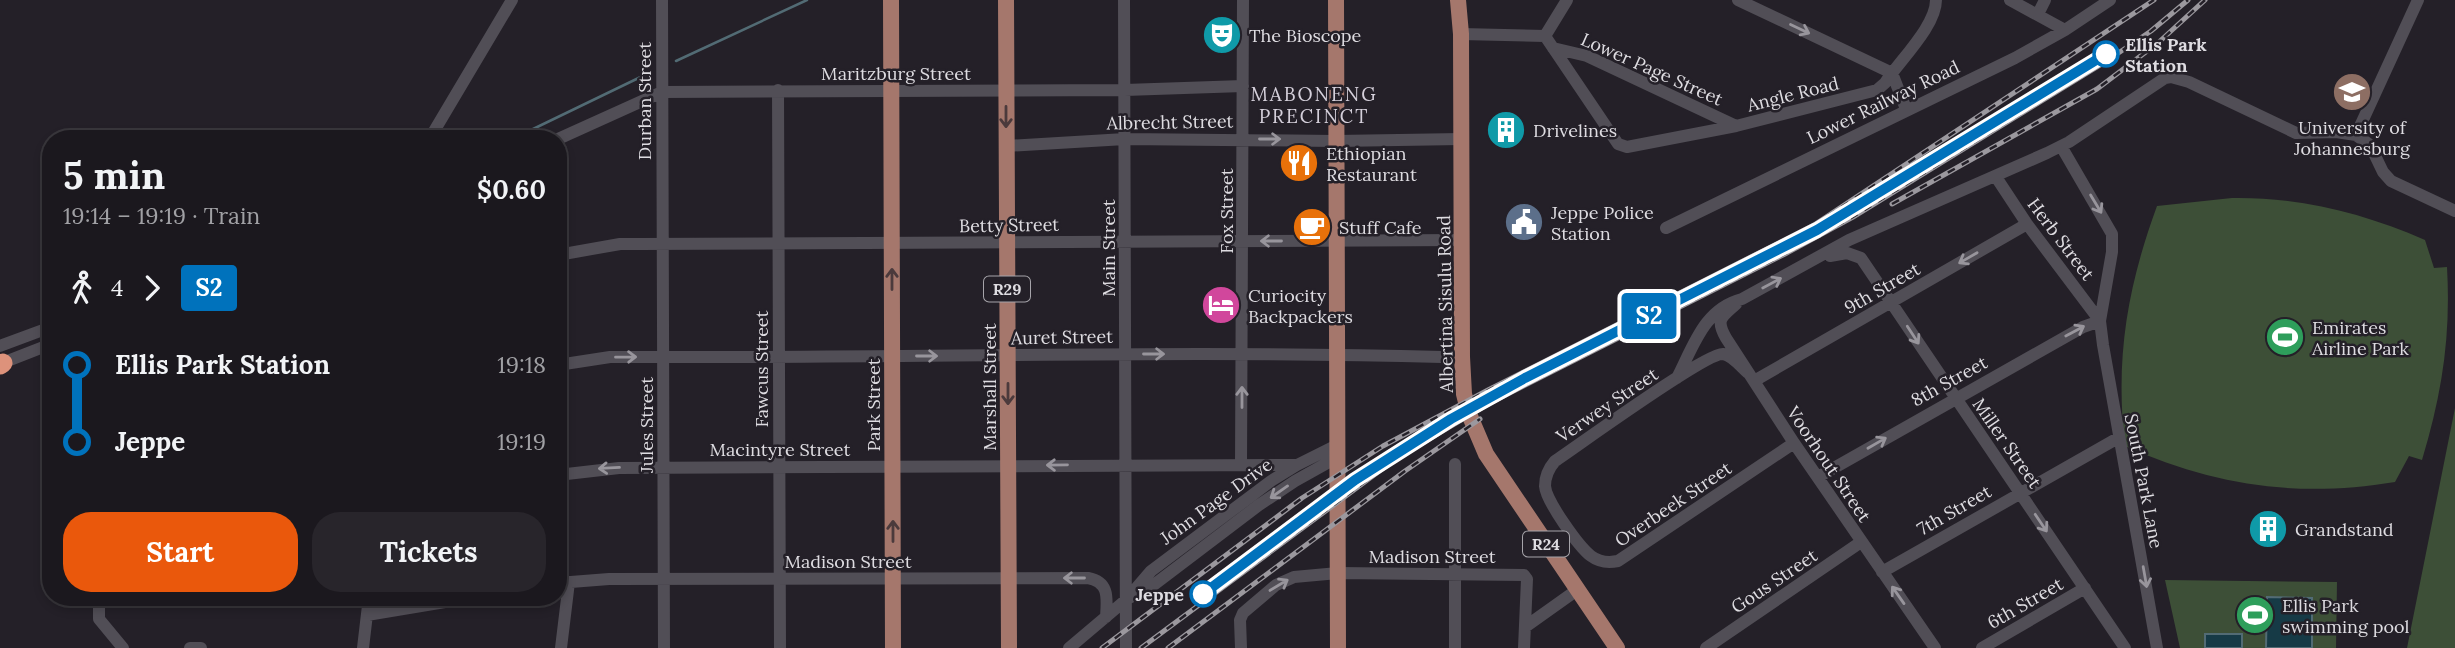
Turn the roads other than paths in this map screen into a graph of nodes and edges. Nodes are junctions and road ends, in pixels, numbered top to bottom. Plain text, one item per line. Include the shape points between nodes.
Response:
1 (512, 0) edge
2 (662, 0) edge
3 (891, 0) edge
4 (1006, 0) edge
5 (1124, 0) edge
6 (1242, 0) edge
7 (1336, 0) edge
8 (1458, 0) edge
9 (1567, 0) edge
10 (1738, 0) edge
11 (1936, 0) edge
12 (2010, 0) edge
13 (2045, 0) edge
14 (2110, 0) edge
15 (2418, 0) edge
16 (2038, 13) junction
17 (2066, 30) junction
18 (1461, 34) junction
19 (1545, 36) junction
20 (1553, 48) junction
21 (1892, 73) junction
22 (1243, 86) junction
23 (1125, 89) junction
24 (778, 90) junction
25 (1006, 90) junction
26 (892, 91) junction
27 (662, 92) junction
28 (1906, 109) junction
29 (1736, 127) junction
30 (435, 130) edge
31 (567, 135) edge
32 (2356, 135) junction
33 (1125, 139) junction
34 (1243, 139) junction
35 (1461, 139) junction
36 (1336, 141) junction
37 (1006, 146) junction
38 (2061, 146) junction
39 (1993, 179) junction
40 (662, 202) joint
41 (2455, 211) edge
42 (2027, 224) junction
43 (1666, 228) dead end
44 (1125, 240) junction
45 (1462, 240) junction
46 (1243, 241) junction
47 (1336, 241) junction
48 (777, 242) junction
49 (892, 243) junction
50 (1007, 243) junction
51 (662, 244) junction
52 (567, 253) edge
53 (1861, 258) junction
54 (1815, 261) junction
55 (1742, 299) junction
56 (1891, 303) junction
57 (2100, 321) junction
58 (42, 333) edge
59 (42, 347) edge
60 (1126, 354) junction
61 (1242, 354) junction
62 (1337, 354) junction
63 (1008, 355) junction
64 (663, 356) junction
65 (892, 356) junction
66 (778, 357) junction
67 (1441, 357) dead end
68 (1, 359) edge
69 (567, 364) edge
70 (1751, 377) junction
71 (1677, 378) junction
72 (1954, 398) junction
73 (2118, 438) junction
74 (1794, 443) junction
75 (1337, 456) junction
76 (1555, 461) joint
77 (1125, 464) junction
78 (1455, 464) dead end
79 (1241, 465) junction
80 (1297, 465) junction
81 (779, 466) junction
82 (893, 466) junction
83 (1009, 466) junction
84 (663, 468) junction
85 (567, 474) edge
86 (1818, 477) junction
87 (2020, 492) junction
88 (1861, 542) junction
89 (1882, 572) junction
90 (1338, 573) junction
91 (1455, 574) junction
92 (1009, 578) junction
93 (779, 579) junction
94 (893, 579) junction
95 (663, 580) junction
96 (567, 582) edge
97 (2085, 588) junction
98 (1577, 590) junction
99 (1127, 604) junction
100 (99, 606) edge
101 (368, 606) edge
102 (421, 606) edge
103 (563, 606) edge
104 (367, 615) junction
105 (1106, 617) junction
106 (1525, 627) junction
107 (1928, 646) edge
108 (123, 648) edge
109 (190, 648) edge
110 (201, 648) edge
111 (363, 648) edge
112 (561, 648) edge
113 (664, 648) edge
114 (780, 648) edge
115 (893, 648) edge
116 (1009, 648) edge
117 (1069, 648) edge
118 (1126, 648) edge
119 (1241, 648) edge
120 (1338, 648) edge
121 (1455, 648) edge
122 (1524, 648) edge
123 (1617, 648) edge
124 (1706, 648) edge
125 (1982, 648) edge
126 (2125, 648) edge
127 (2157, 648) edge

1 - 30 street
2 - 27 street, Durban Street
3 - 26 main road, Park Street
4 - 25 main road, Marshall Street / R29
5 - 23 street, Main Street
6 - 22 street, Fox Street
7 - 36 main road
8 - 18 main road, Albertina Sisulu Road / R24
9 - 19 street
10 -> 21 street
11 - 21 street, Angle Road via 1933,16
12 - 16 street
13 - 16 street
14 - 17 street, Lower Railway Road
15 - 32 street
16 - 17 street
17 - 28 street, Lower Railway Road
18 - 19 street
18 - 35 main road, Albertina Sisulu Road / R24
19 - 20 street
20 - 29 street, Lower Page Street via 1587,56
20 - 29 street, Angle Road via 1618,144 1627,147
21 - 28 street
21 - 29 street, Angle Road via 1871,92
22 - 23 street, Maritzburg Street
22 - 34 street, Fox Street
23 - 25 street, Maritzburg Street
23 - 33 street, Main Street
24 - 26 street, Maritzburg Street
24 - 27 street, Maritzburg Street
24 - 48 street, Fawcus Street
25 - 26 street, Maritzburg Street
25 -> 37 main road, Marshall Street / R29
26 - 49 main road, Park Street
27 - 31 street, Maritzburg Street
27 - 40 street, Durban Street
28 - 43 street, Lower Railway Road
32 - 38 street via 2296,133 2171,77 2158,81
32 - 41 street via 2370,145 2388,179
33 - 34 street, Albrecht Street
33 - 37 street, Albrecht Street
33 - 44 street, Main Street
34 -> 36 street, Albrecht Street
34 - 46 street, Fox Street
35 - 36 street, Albrecht Street
35 - 45 main road, Albertina Sisulu Road / R24
36 - 47 main road
37 - 50 main road, Marshall Street / R29
38 - 39 street
38 -> 57 street via 2112,234
39 - 42 street, Herb Street
39 - 53 street via 1867,239 1860,249
39 - 54 street via 1849,240
40 - 51 street, Jules Street
42 -> 56 street, 9th Street
42 - 57 street, Herb Street
44 - 46 street, Betty Street
44 - 50 street, Betty Street
44 - 60 street, Main Street
45 - 47 street, Betty Street
45 - 98 main road, Albertina Sisulu Road / R24 via 1465,394 1478,437
47 -> 46 street, Betty Street
46 - 61 street, Fox Street
47 - 62 main road
48 - 49 street, Betty Street
48 - 51 street, Betty Street
48 - 66 street, Fawcus Street
49 - 50 street, Betty Street
65 -> 49 main road, Park Street
50 - 63 main road, Marshall Street / R29
51 - 52 street, Betty Street via 620,244
51 - 64 street, Jules Street
53 - 54 street via 1842,253
53 - 56 street, Miller Street
55 -> 54 street
55 - 70 street, Voorhout Street via 1722,317 1720,326
55 - 71 street, Verwey Street via 1723,305 1712,315
56 - 70 street, 9th Street
56 -> 72 street, Miller Street
72 -> 57 street, 8th Street
57 - 73 street, South Park Lane
58 - 68 street
59 - 68 street
60 -> 61 street, Auret Street
60 - 63 street, Auret Street
60 - 77 street, Main Street
61 - 62 street, Auret Street
79 -> 61 street, Fox Street
62 - 67 street, Auret Street
62 - 75 main road
65 -> 63 street, Auret Street
63 -> 83 main road, Marshall Street / R29
64 - 66 street, Auret Street
69 -> 64 street, Auret Street
64 - 84 street, Jules Street
65 - 66 street, Auret Street
65 - 82 main road, Park Street
66 - 81 street, Fawcus Street
70 - 71 street, Verwey Street via 1721,354
70 - 74 street, Voorhout Street
71 - 76 street, Verwey Street
86 -> 72 street, 8th Street
72 - 87 street, Miller Street
73 - 87 street, 7th Street
73 -> 127 street, South Park Lane
74 - 76 street, Overbeek Street via 1630,555 1611,563 1586,552 1551,503 1545,489
74 - 86 street, Voorhout Street
75 - 80 street, John Page Drive
75 - 90 main road
75 -> 99 street, John Page Drive via 1295,481
77 - 79 street, Macintyre Street
77 -> 83 street, Macintyre Street
77 - 99 street, Main Street
78 - 91 street
79 - 80 street, Macintyre Street
80 - 99 street, John Page Drive via 1151,571
81 - 82 street, Macintyre Street
81 - 84 street, Macintyre Street
81 - 93 street, Fawcus Street
82 - 83 street, Macintyre Street
94 -> 82 main road, Park Street
83 - 92 main road, Marshall Street / R29
84 -> 85 street, Macintyre Street
84 - 95 street, Jules Street
86 - 88 street, Voorhout Street
87 - 89 street, 7th Street
87 -> 97 street, Miller Street
88 - 89 street, Voorhout Street
88 - 124 street, Gous Street
107 -> 89 street, Voorhout Street
90 - 91 street, Madison Street
119 -> 90 street via 1240,620 1246,608 1284,580
90 - 120 main road
91 - 106 street, Madison Street via 1526,576
91 - 121 street
92 - 94 street, Madison Street
105 -> 92 street, Madison Street via 1107,592 1094,579
92 - 116 main road, Marshall Street / R29
93 - 94 street, Madison Street
93 - 95 street, Madison Street
93 - 114 street, Fawcus Street
94 - 115 main road, Park Street
95 - 96 street, Madison Street
95 - 113 street, Jules Street
97 - 125 street, 6th Street
97 - 126 street, Miller Street
98 - 106 street
98 - 123 main road, Albertina Sisulu Road / R24
99 - 105 street, John Page Drive
99 - 118 street
100 - 108 street via 99,619
101 - 104 street
102 - 104 street
103 - 112 street
104 - 111 street
105 - 117 street, John Page Drive
106 - 122 street
109 - 110 street

